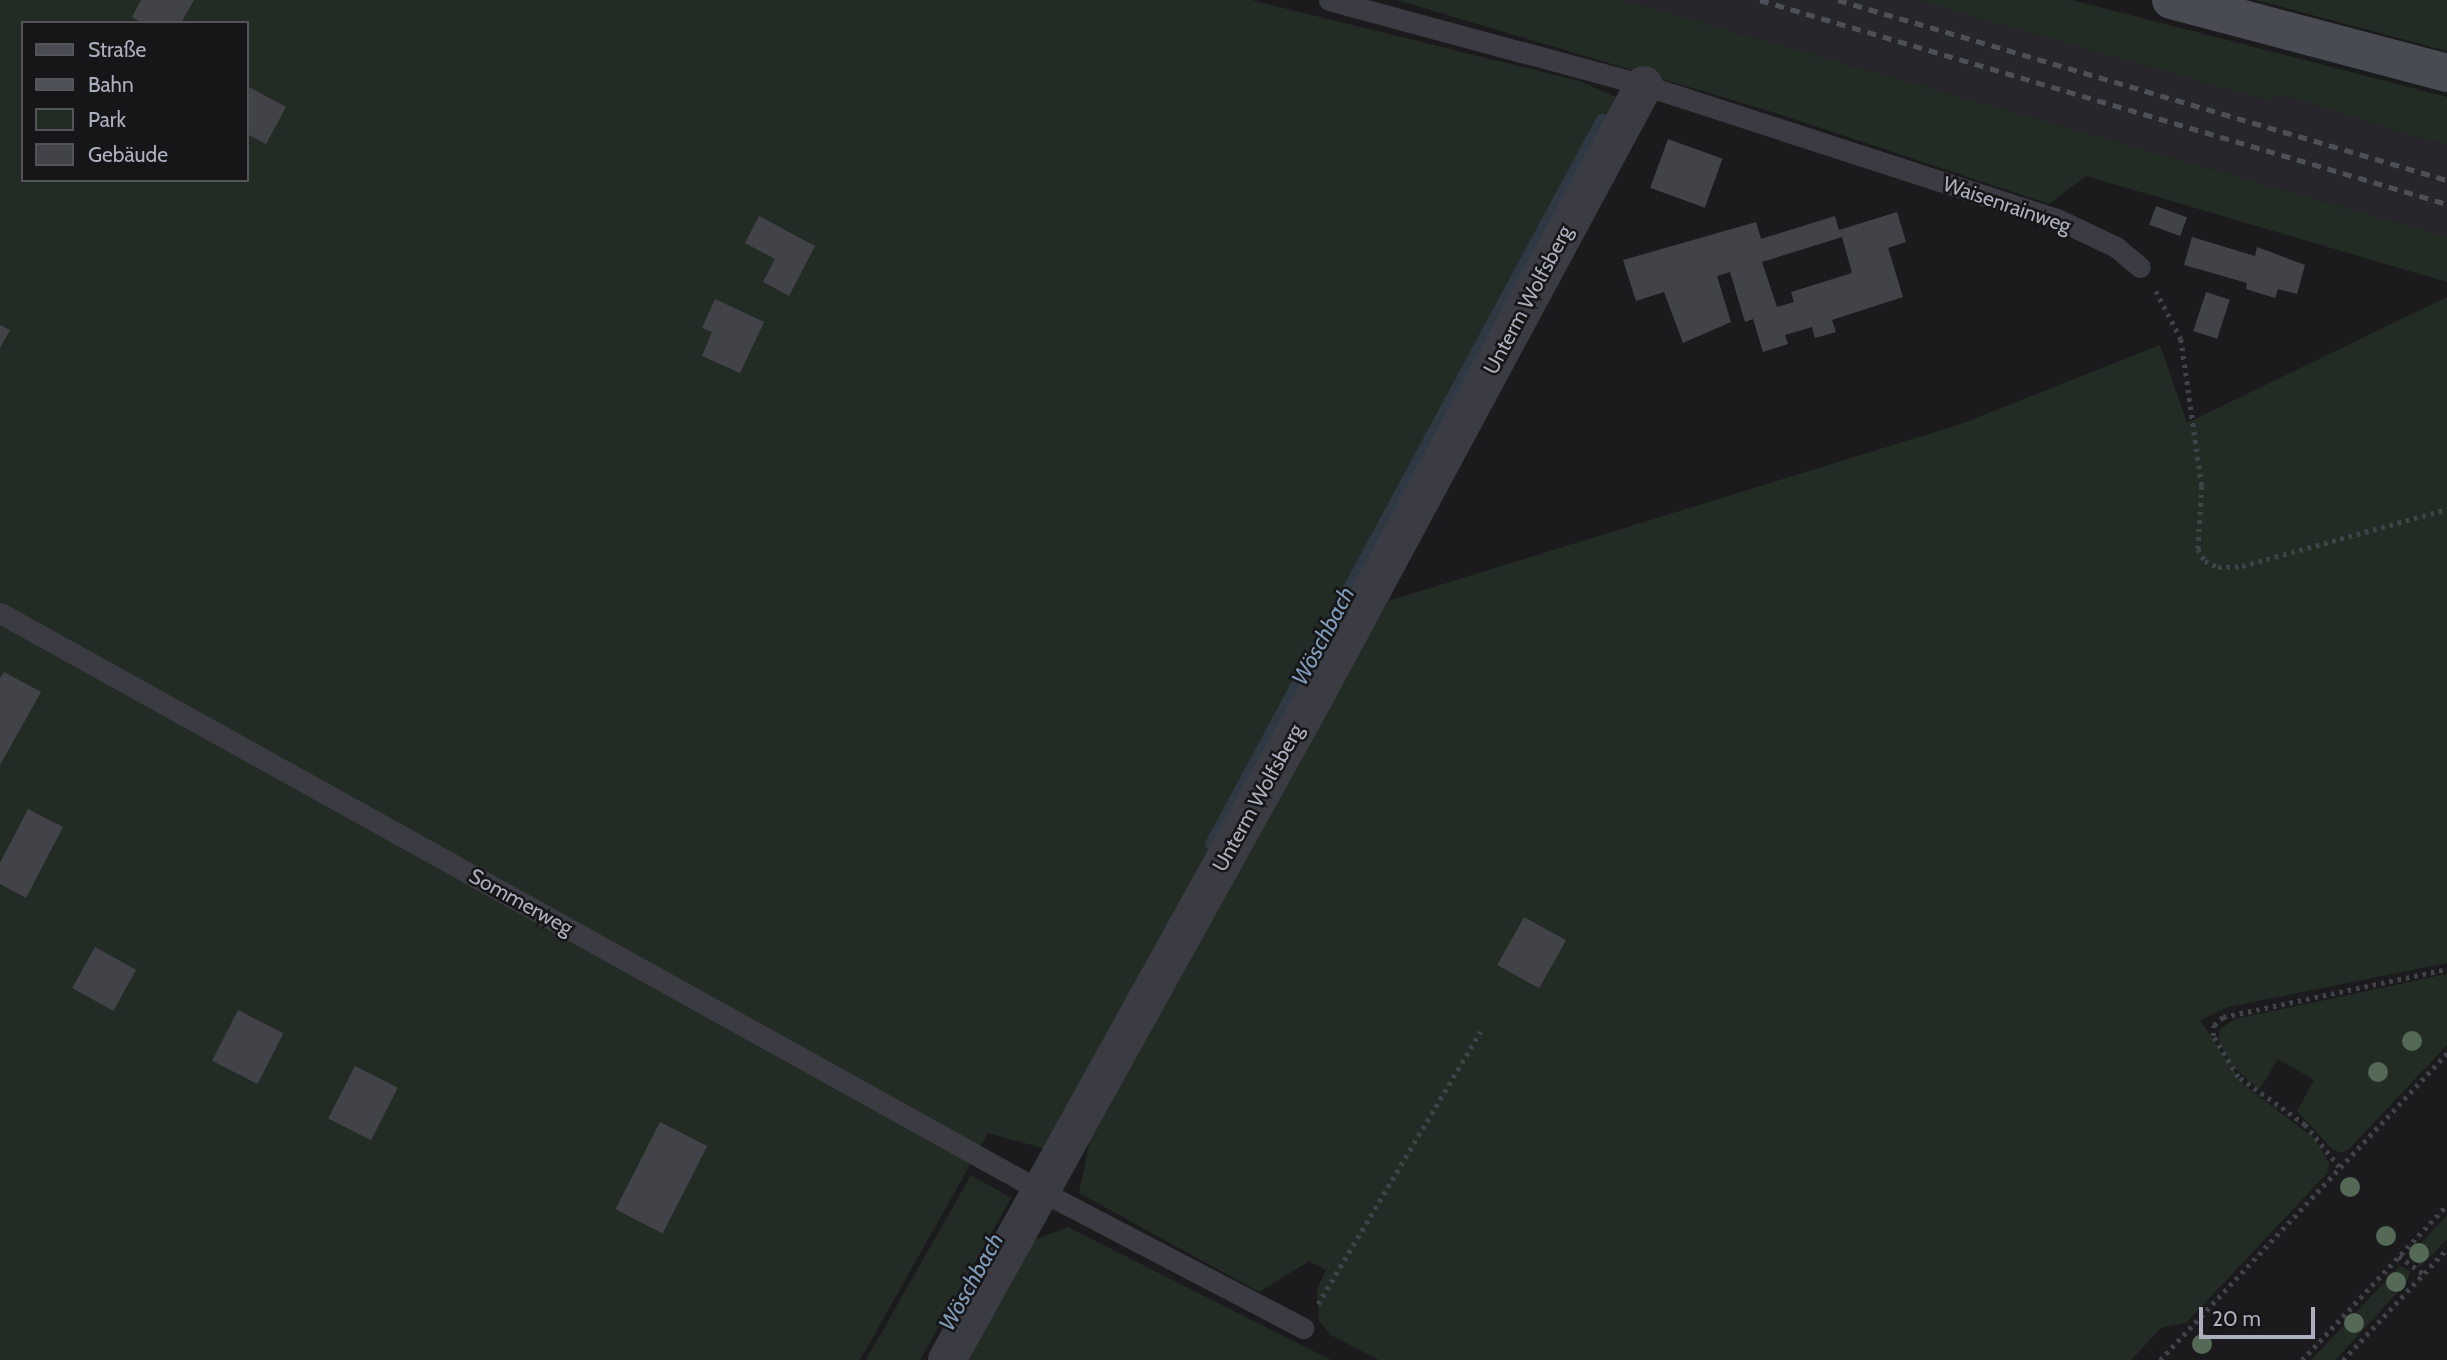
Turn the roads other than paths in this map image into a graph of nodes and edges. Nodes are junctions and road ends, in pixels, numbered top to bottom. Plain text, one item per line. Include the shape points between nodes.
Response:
1 (1329, 0) edge
2 (2171, 0) edge
3 (2447, 73) edge
4 (1644, 85) junction
5 (2140, 267) road end
6 (0, 612) edge
7 (1041, 1191) junction
8 (1303, 1328) road end
9 (947, 1360) edge

1 - 4 lane, Waisenrainweg
2 - 3 main road
4 - 5 lane, Waisenrainweg via 2059,220 2116,247
4 - 7 street, Unterm Wolfsberg
6 - 7 lane, Sommerweg
7 - 8 lane, Sommerweg
7 - 9 street, Unterm Wolfsberg

